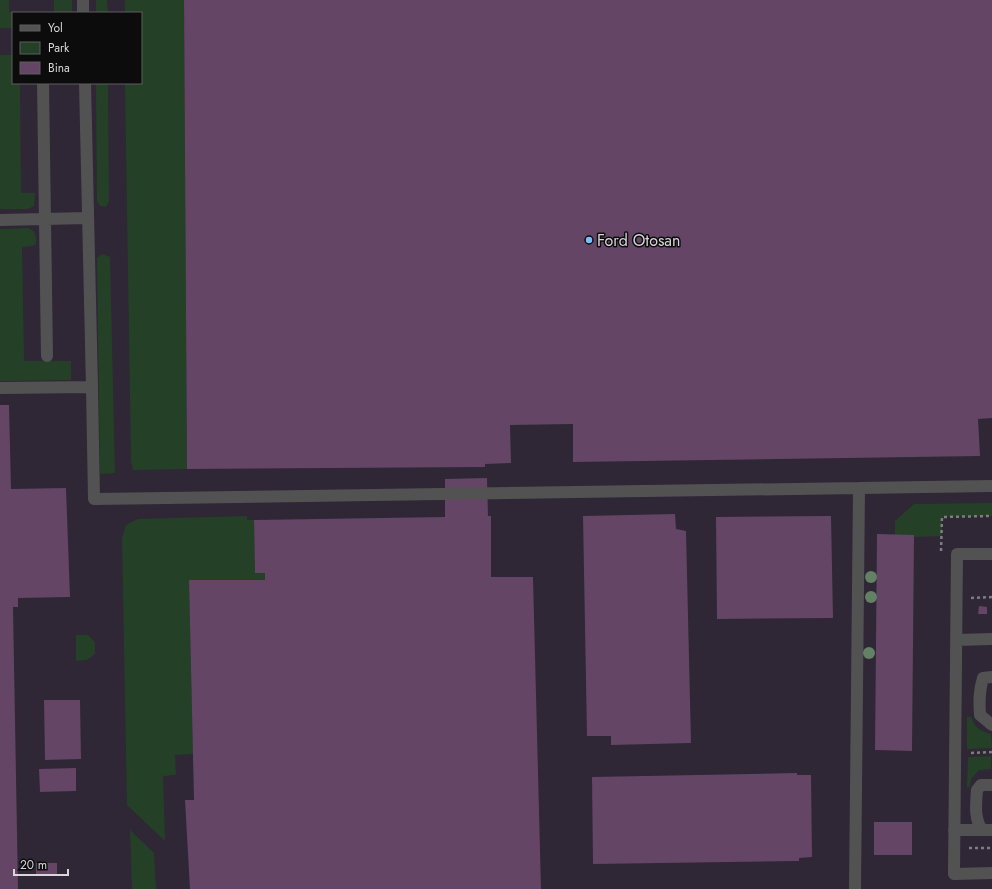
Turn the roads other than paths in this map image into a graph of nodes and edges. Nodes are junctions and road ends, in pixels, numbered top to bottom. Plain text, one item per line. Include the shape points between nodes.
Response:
1 (83, 0) edge
2 (83, 12) edge
3 (43, 84) edge
4 (85, 84) edge
5 (88, 218) junction
6 (45, 219) junction
7 (0, 220) edge
8 (47, 356) dead end
9 (92, 387) junction
10 (0, 388) edge
11 (992, 486) edge
12 (859, 488) junction
13 (992, 554) edge
14 (992, 639) edge
15 (956, 640) junction
16 (992, 678) edge
17 (992, 725) edge
18 (992, 785) edge
19 (954, 801) junction
20 (976, 801) junction
21 (954, 830) junction
22 (987, 830) edge
23 (992, 873) edge
24 (855, 889) edge

1 - 2 street
3 - 6 street
4 - 5 street
5 - 6 street
5 - 9 street
6 - 7 street
6 - 8 street
9 - 10 street
9 - 12 street via 94,499
11 - 12 street
12 - 24 street
13 - 15 street via 957,554
14 - 15 street
15 - 19 street
16 - 17 street via 983,678 979,691 980,715
18 - 20 street via 981,785 977,790
19 - 20 street
19 - 21 street
20 - 22 street via 976,822
21 - 22 street
21 - 23 street via 954,874

